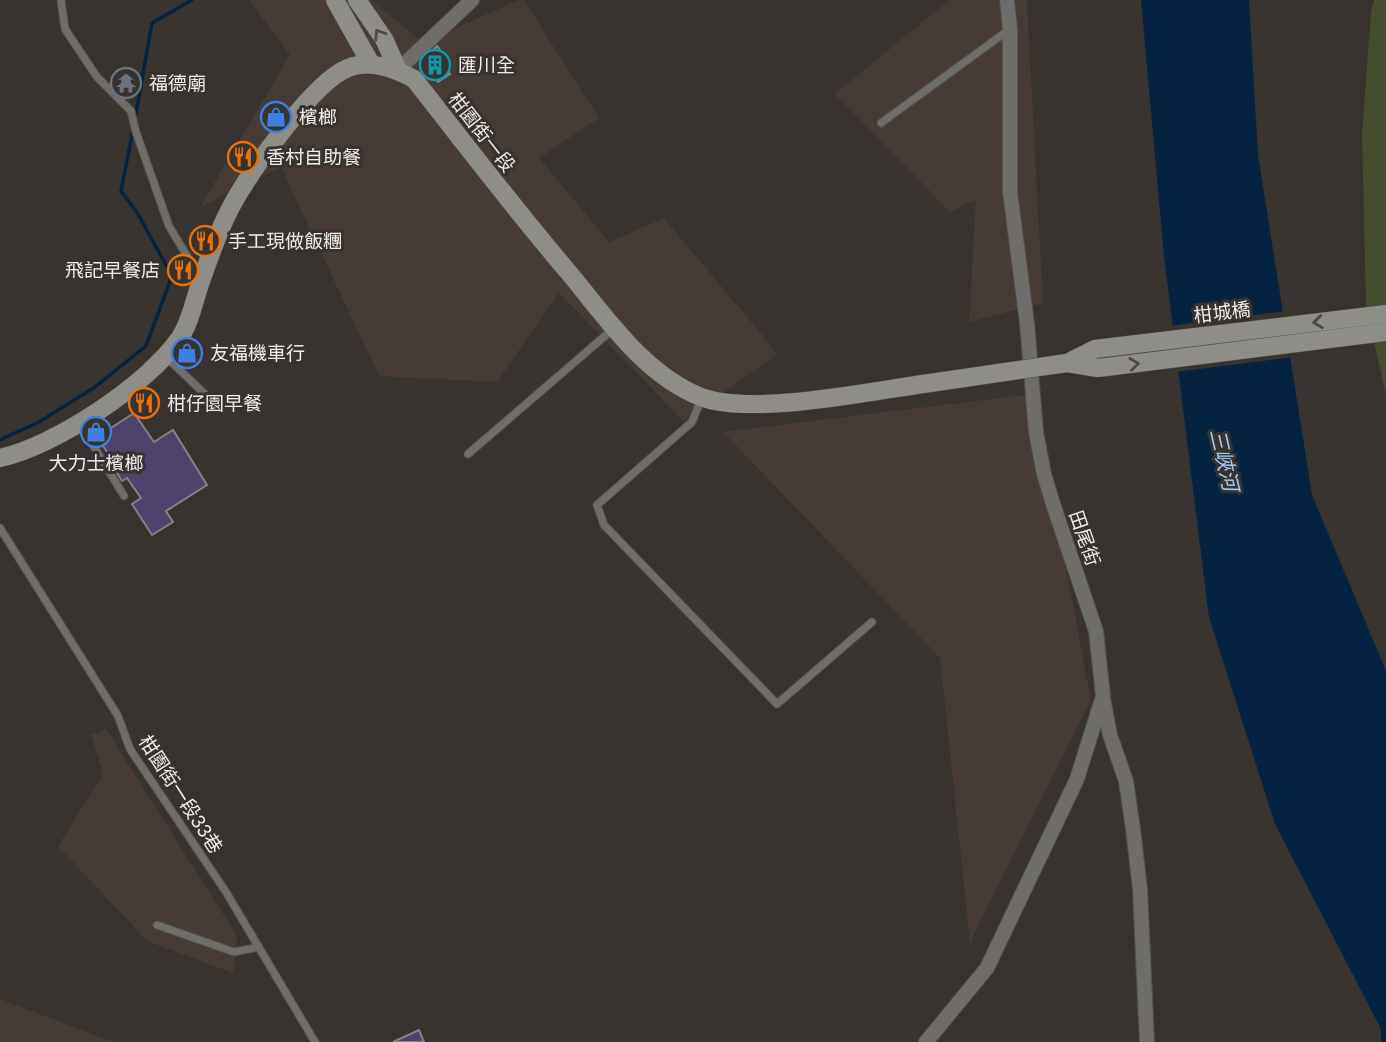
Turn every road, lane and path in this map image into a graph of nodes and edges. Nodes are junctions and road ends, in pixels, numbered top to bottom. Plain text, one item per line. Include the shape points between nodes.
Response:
1 (61, 0) edge
2 (335, 0) edge
3 (357, 0) edge
4 (472, 0) edge
5 (1007, 0) edge
6 (1010, 29) junction
7 (371, 64) junction
8 (398, 70) junction
9 (881, 123) dead end
10 (202, 280) junction
11 (1386, 314) edge
12 (615, 327) junction
13 (1386, 332) edge
14 (164, 356) junction
15 (1067, 363) junction
16 (923, 384) joint
17 (702, 397) junction
18 (209, 398) dead end
19 (79, 422) junction
20 (468, 454) dead end
21 (0, 458) edge
22 (124, 496) dead end
23 (0, 528) edge
24 (872, 622) dead end
25 (1103, 696) junction
26 (158, 925) dead end
27 (259, 947) junction
28 (315, 1042) edge
29 (926, 1042) edge
30 (1147, 1042) edge

1 - 10 lane via 65,29 97,77 131,111 169,226
2 - 7 street
8 -> 3 street via 384,39
4 - 8 street
5 - 6 street, 田尾街
6 - 9 lane
6 - 25 street, 田尾街 via 1010,192 1037,432 1044,474 1096,631
7 - 8 street, 柑園街一段
7 - 10 street, 柑園街一段 via 349,67 328,80 279,135 232,205
8 - 12 street, 柑園街一段 via 414,79
10 - 14 street, 柑園街一段 via 181,337
11 -> 15 street, 柑城橋 via 1095,349
12 - 17 street, 柑園街一段 via 653,366
12 - 20 lane
15 -> 13 street, 柑城橋 via 1098,368
14 - 18 lane
14 - 19 street, 柑園街一段 via 126,392
15 - 16 street, 柑城橋, bridge
16 - 17 street, 柑園街一段 via 789,402 727,402
17 - 24 lane via 692,422 597,505 604,525 777,704
19 - 21 street, 柑園街一段 via 21,453
19 - 22 lane
23 - 27 lane, 柑園街一段33巷 via 118,716 130,749
25 - 29 street, 田尾街 via 1077,779 987,968
25 - 30 street via 1126,781 1140,888
26 - 27 lane via 234,952
27 - 28 lane, 柑園街一段33巷

